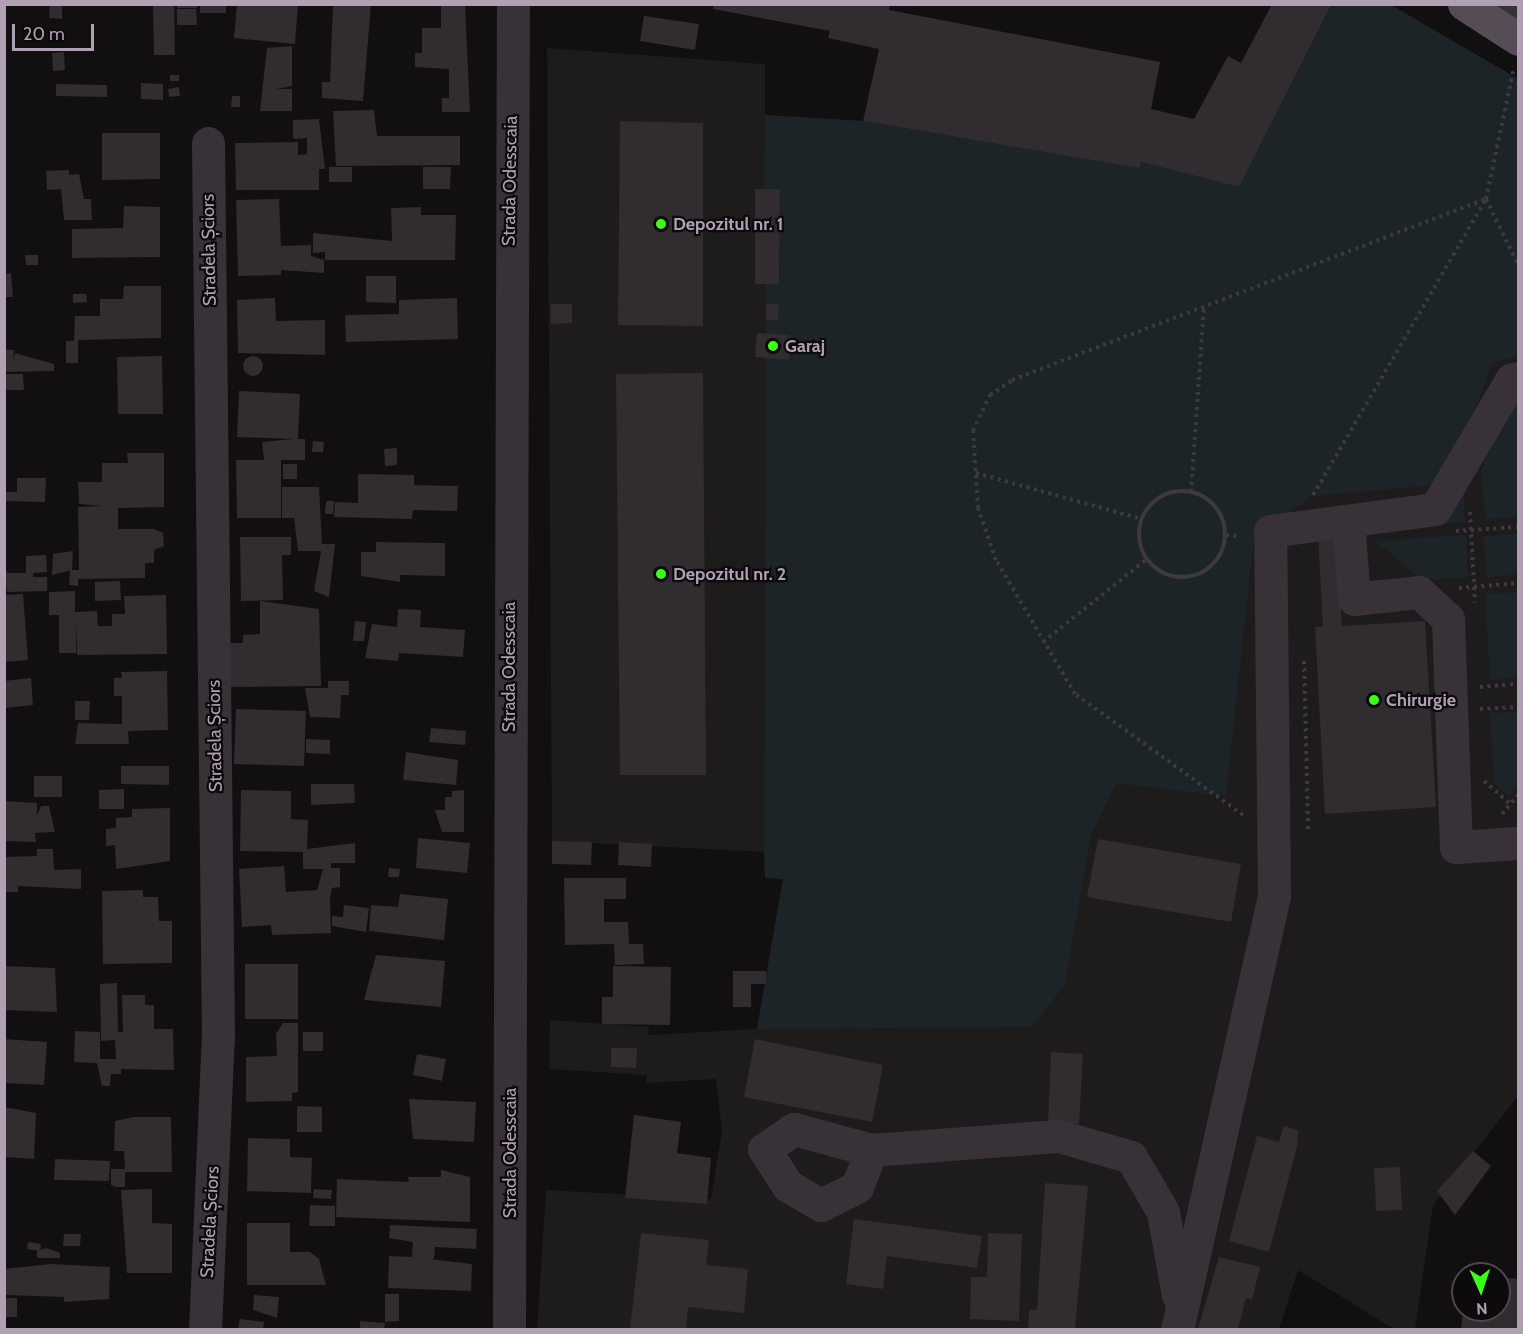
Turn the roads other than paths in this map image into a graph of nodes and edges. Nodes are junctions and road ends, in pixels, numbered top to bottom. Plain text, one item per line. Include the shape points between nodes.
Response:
1 (513, 4) edge
2 (1464, 4) edge
3 (1510, 31) edge
4 (208, 143) dead end
5 (1518, 378) edge
6 (1348, 521) junction
7 (1518, 843) edge
8 (871, 1150) dead end
9 (1179, 1320) edge
10 (205, 1329) edge
11 (509, 1329) edge

1 - 11 street, Strada Odesscaia
2 - 3 main road
4 - 10 street, Stradela Șciors via 218,1037
5 - 6 street via 1511,380 1435,508
6 - 7 street via 1354,599 1419,592 1448,619 1456,847
6 - 9 street via 1270,531 1274,896
8 - 9 street via 1059,1136 1131,1157 1163,1212

